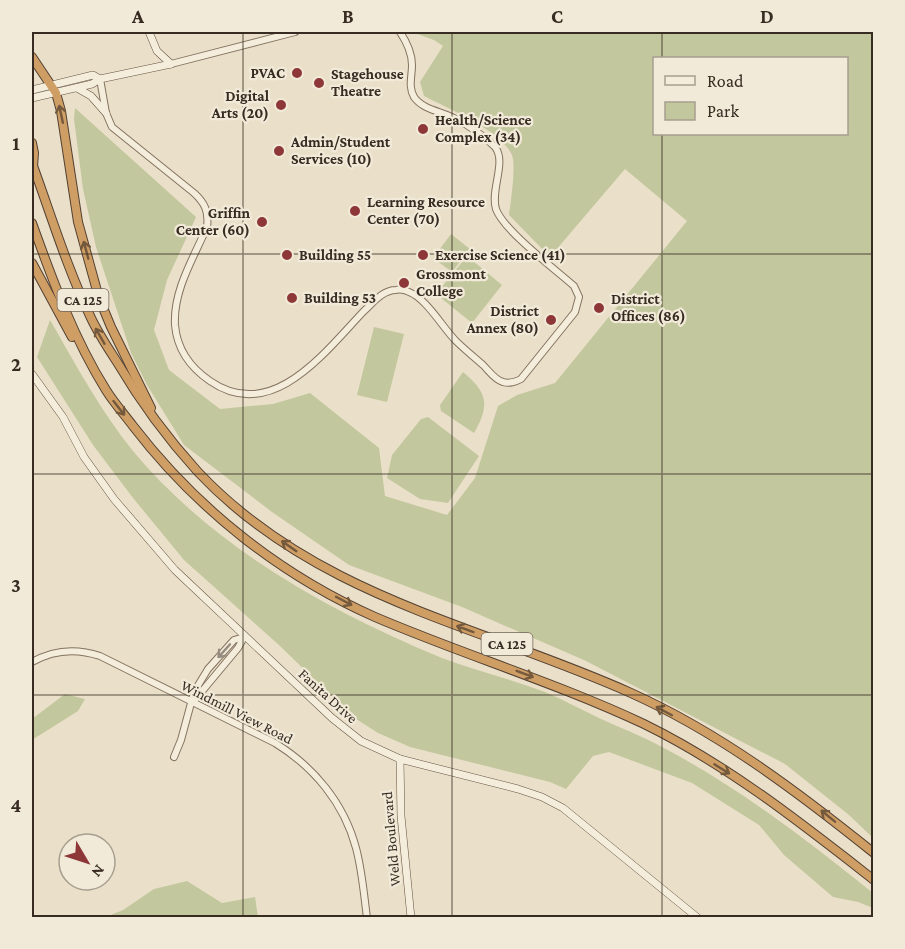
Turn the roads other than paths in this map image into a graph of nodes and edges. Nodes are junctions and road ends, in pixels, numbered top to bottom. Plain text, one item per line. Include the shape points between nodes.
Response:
1 (149, 32) edge
2 (295, 32) edge
3 (400, 32) edge
4 (32, 57) edge
5 (171, 64) junction
6 (100, 79) junction
7 (50, 84) junction
8 (77, 88) junction
9 (32, 90) edge
10 (56, 93) junction
11 (32, 98) edge
12 (106, 113) junction
13 (32, 143) edge
14 (32, 166) edge
15 (32, 223) edge
16 (32, 263) edge
17 (32, 374) edge
18 (98, 376) junction
19 (155, 420) junction
20 (244, 637) junction
21 (32, 662) edge
22 (193, 702) junction
23 (174, 757) dead end
24 (400, 759) junction
25 (873, 853) edge
26 (873, 880) edge
27 (367, 918) edge
28 (411, 918) edge
29 (698, 918) edge

1 - 5 main road via 156,51
2 - 5 street
3 - 12 street via 409,49 410,85 415,97 424,106 468,126 496,149 500,160 496,208 500,217 574,286 579,297 574,313 520,379 511,384 498,380 470,354 418,297 394,289 377,298 304,372 285,386 244,393 216,385 184,355 174,313 178,292 207,228 205,205 119,134
4 - 7 highway
5 - 6 main road
6 - 7 main road via 93,75
6 - 8 main road
6 - 12 street
7 - 9 main road
7 - 10 highway
8 - 10 main road
8 - 12 main road via 91,96
10 - 11 main road
19 -> 10 highway via 99,298 78,222
13 - 14 highway
19 -> 14 highway, CA 125 via 92,321
15 - 18 highway, CA 125 via 74,329
16 - 18 highway via 72,338
17 - 20 main road, Fanita Drive via 114,499 176,570
18 -> 26 highway, CA 125 via 147,444 182,482 222,520 293,573 374,616 573,693 646,726 779,806
25 -> 19 highway, CA 125 via 799,794 716,738 633,694 416,612 303,556 231,503 198,472
20 - 22 street via 234,640 208,669 194,692
20 - 24 main road, Fanita Drive via 354,736
21 - 22 street, Windmill View Road via 66,651 93,654
22 - 23 street
22 - 27 street, Windmill View Road via 284,749 323,784 340,809 354,843
24 - 28 main road, Weld Boulevard
24 - 29 main road, Fanita Drive via 542,797 563,808

